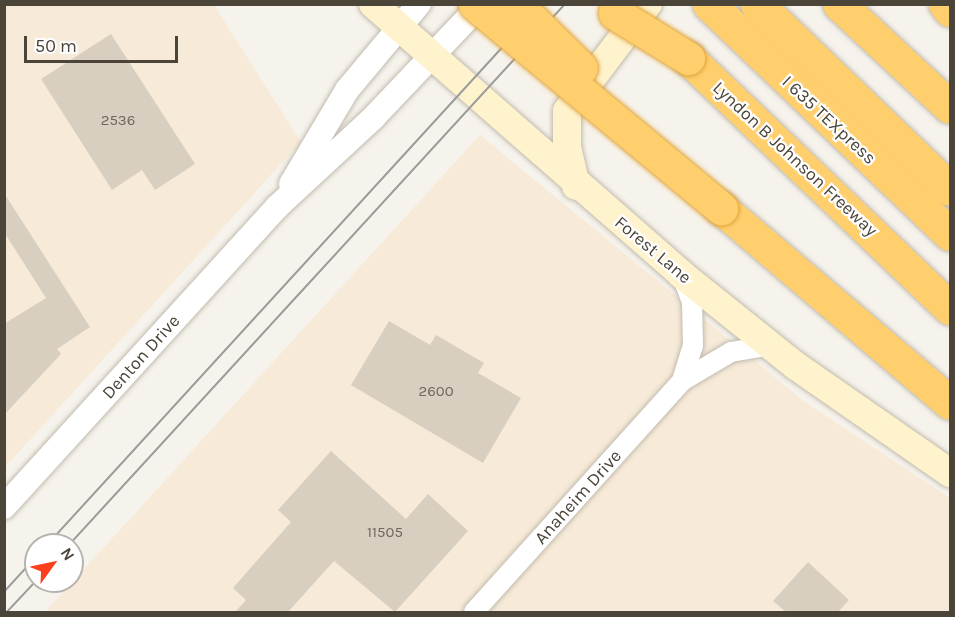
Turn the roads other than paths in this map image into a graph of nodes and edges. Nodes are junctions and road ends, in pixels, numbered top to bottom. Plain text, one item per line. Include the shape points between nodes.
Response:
1 (373, 4) edge
2 (419, 4) edge
3 (475, 4) edge
4 (481, 4) edge
5 (516, 4) edge
6 (607, 4) edge
7 (647, 4) edge
8 (709, 4) edge
9 (839, 4) edge
10 (945, 4) edge
11 (761, 9) edge
12 (951, 10) edge
13 (398, 26) junction
14 (431, 58) junction
15 (696, 65) junction
16 (951, 107) edge
17 (576, 186) junction
18 (951, 189) edge
19 (277, 207) junction
20 (721, 207) junction
21 (951, 234) edge
22 (681, 274) junction
23 (951, 308) edge
24 (770, 345) junction
25 (682, 381) junction
26 (951, 403) edge
27 (951, 473) edge
28 (4, 507) edge
29 (480, 610) edge

1 - 13 main road, Forest Lane
2 - 13 street, Denton Drive
3 - 20 highway, bridge
4 - 14 street, Denton Drive
5 - 20 highway, bridge
6 - 15 highway, bridge
7 - 15 highway, Lyndon B Johnson Freeway
7 - 17 main road via 567,111 567,148
8 - 21 highway, I 635 TEXpress
9 - 16 highway
10 - 12 highway
11 - 18 highway, I 635 TEXpress
13 - 14 main road, Forest Lane
13 - 19 street, Denton Drive via 347,90
14 - 17 main road, Forest Lane
14 - 19 street, Denton Drive
15 - 23 highway, Lyndon B Johnson Freeway
17 - 22 main road, Forest Lane
19 - 28 street, Denton Drive
20 - 26 highway
22 - 24 main road, Forest Lane
22 - 25 street, Anaheim Drive via 692,302 693,329
24 - 25 street, Anaheim Drive via 732,352
24 - 27 main road, Forest Lane
25 - 29 street, Anaheim Drive

